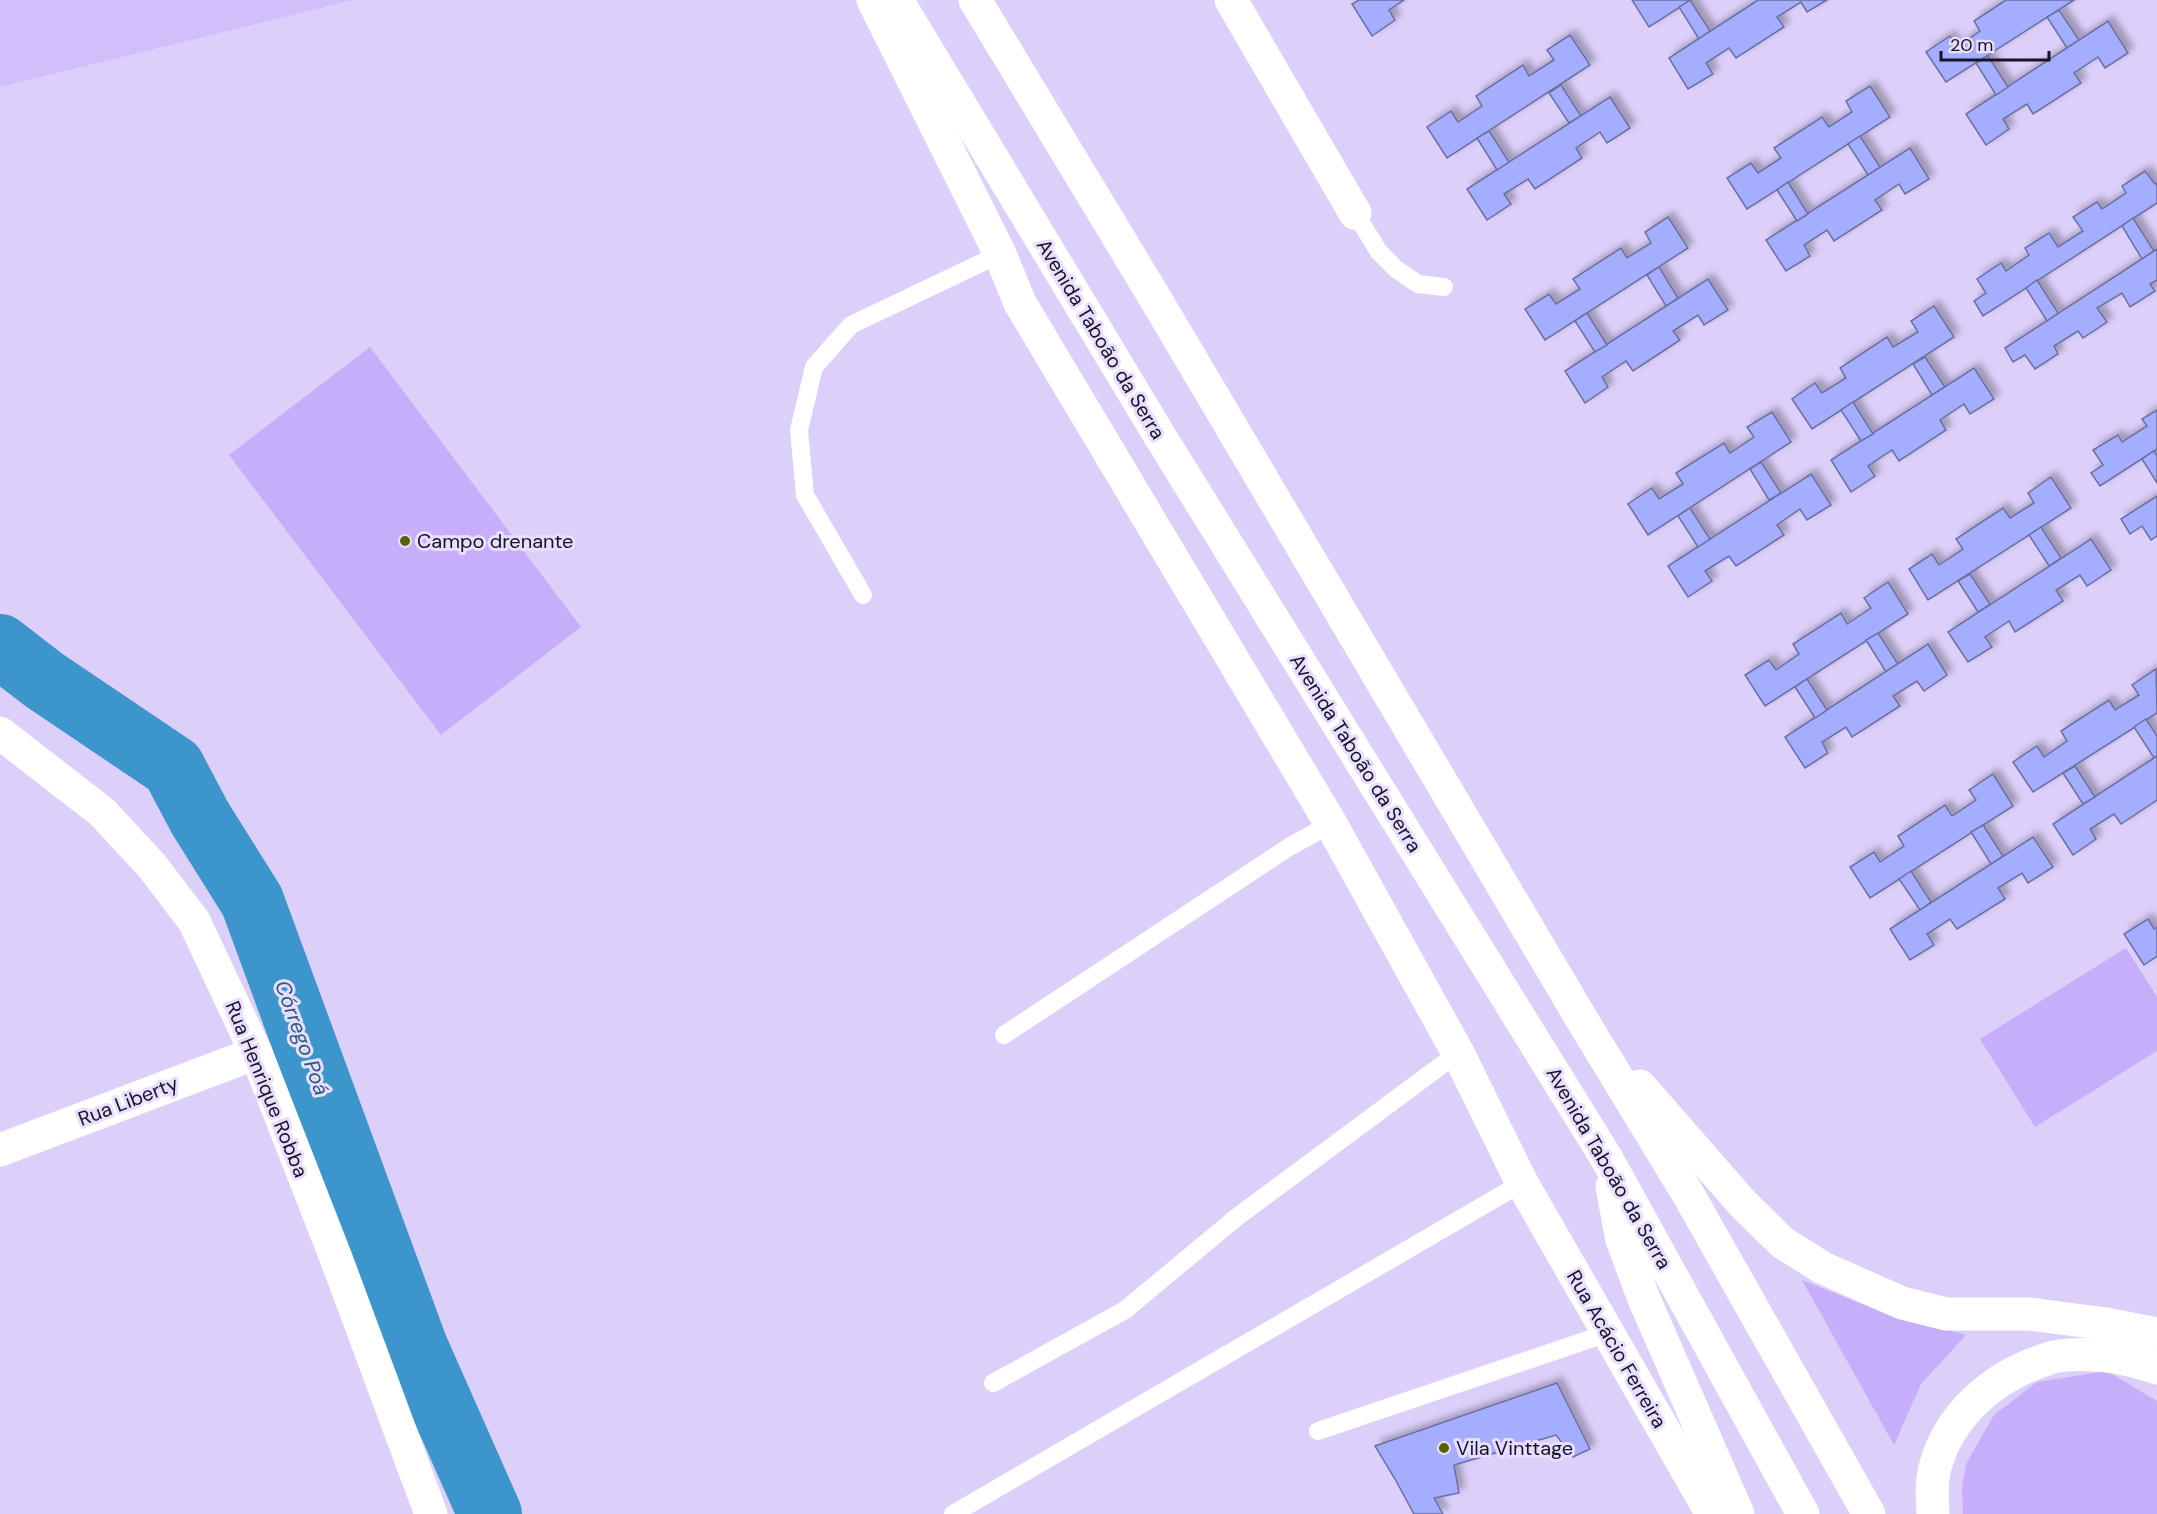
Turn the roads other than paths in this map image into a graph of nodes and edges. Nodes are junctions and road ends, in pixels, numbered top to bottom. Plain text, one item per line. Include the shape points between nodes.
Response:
1 (873, 0) edge
2 (897, 0) edge
3 (975, 0) edge
4 (1231, 0) edge
5 (1355, 213) joint
6 (1000, 255) junction
7 (1444, 287) dead end
8 (862, 595) dead end
9 (0, 732) edge
10 (1331, 824) junction
11 (1581, 1018) junction
12 (1004, 1035) dead end
13 (256, 1053) junction
14 (1458, 1053) junction
15 (0, 1150) edge
16 (1607, 1159) junction
17 (1522, 1183) junction
18 (1608, 1334) junction
19 (2157, 1334) edge
20 (2157, 1368) edge
21 (993, 1383) dead end
22 (1318, 1431) dead end
23 (431, 1514) edge
24 (953, 1514) edge
25 (1711, 1514) edge
26 (1738, 1514) edge
27 (1803, 1514) edge
28 (1869, 1514) edge
29 (1933, 1514) edge

1 - 6 main road, Rua Acácio Ferreira
2 - 16 main road, Avenida Taboão da Serra via 1158,434
3 - 11 main road via 1162,308
4 - 5 main road
5 - 7 lane via 1379,252 1396,269 1418,284
6 - 8 lane via 851,325 814,367 799,430 806,495
6 - 10 main road, Rua Acácio Ferreira via 1020,303
9 - 13 main road, Rua Henrique Robba via 102,812 152,866 194,921
10 - 12 lane via 1289,847
10 - 14 main road, Rua Acácio Ferreira
11 - 19 main road via 1744,1205 1783,1243 1823,1268 1902,1303 1946,1314 2029,1314
11 - 28 main road via 1688,1194
13 - 15 main road, Rua Liberty
13 - 23 main road, Rua Henrique Robba
14 - 17 main road, Rua Acácio Ferreira
14 - 21 lane via 1237,1217 1125,1310
16 - 26 main road via 1622,1240
16 - 27 main road, Avenida Taboão da Serra
17 - 18 main road, Rua Acácio Ferreira
17 - 24 lane
18 - 22 lane
18 - 25 main road, Rua Acácio Ferreira
20 - 29 main road via 2133,1359 2055,1356 2018,1370 1981,1394 1963,1413 1936,1463

